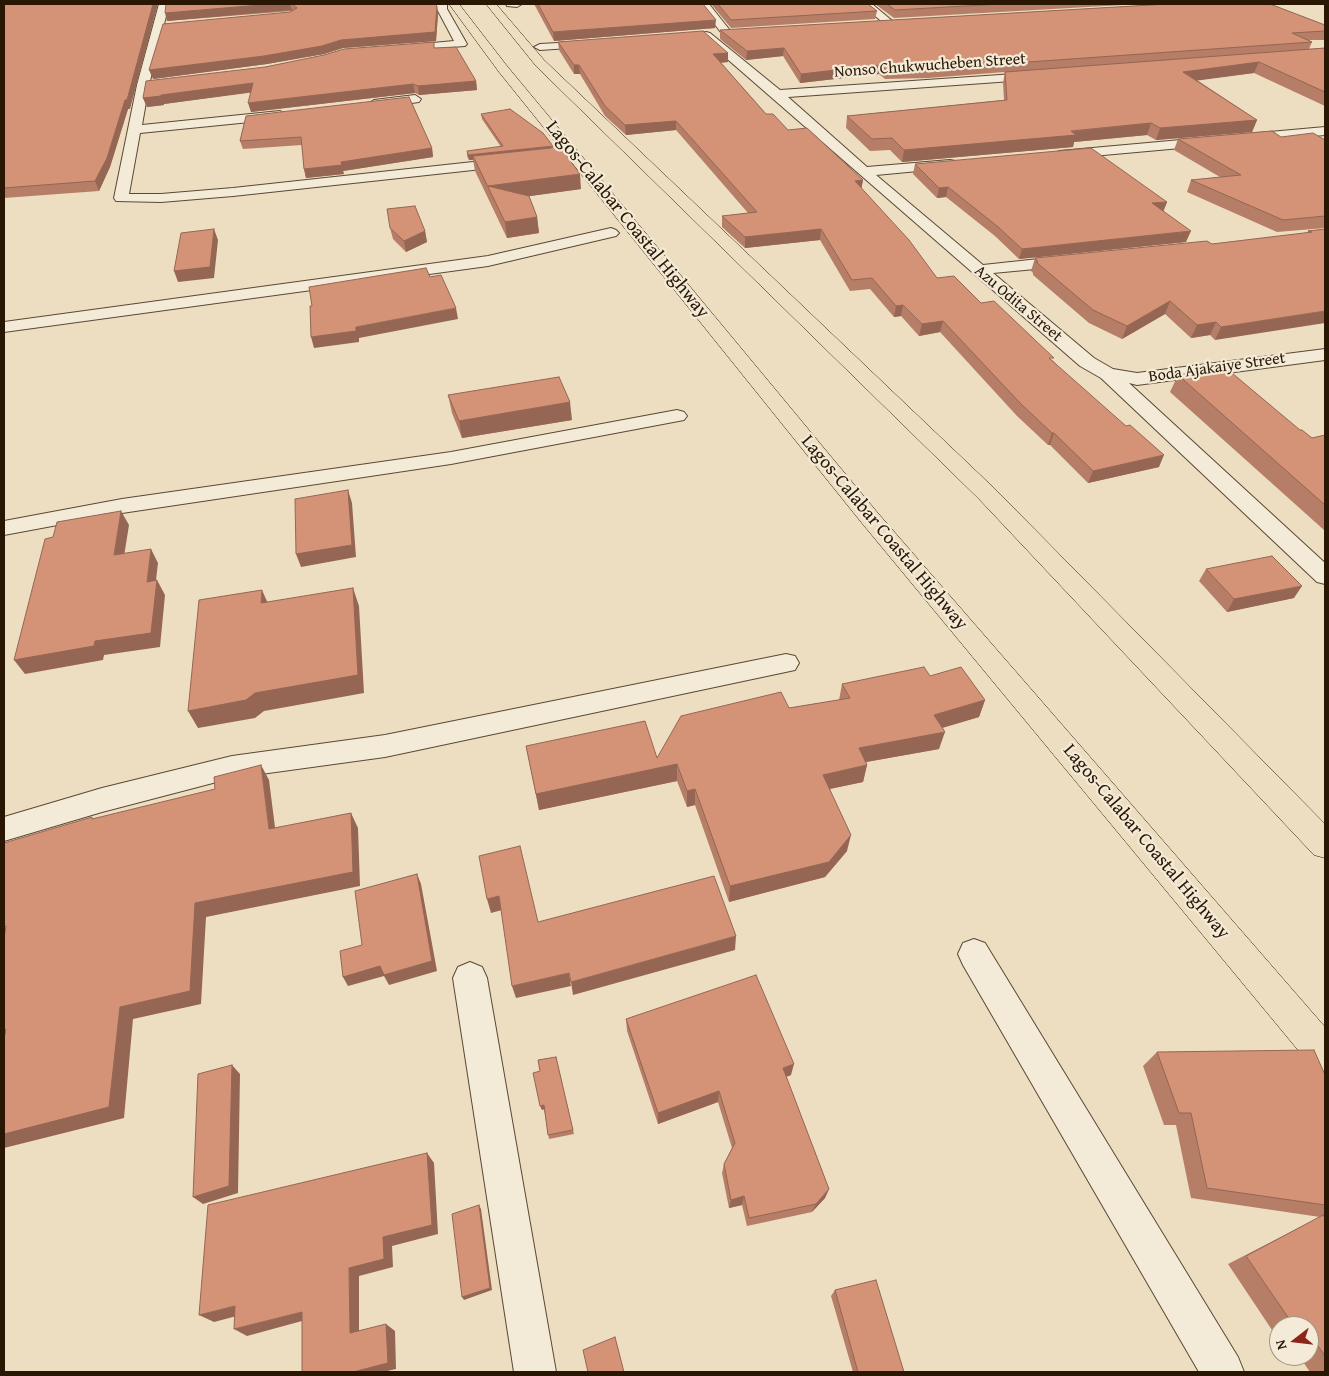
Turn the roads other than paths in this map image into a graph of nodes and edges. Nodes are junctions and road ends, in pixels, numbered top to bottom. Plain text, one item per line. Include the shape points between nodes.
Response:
1 (164, 4) edge
2 (442, 4) edge
3 (454, 4) edge
4 (491, 4) edge
5 (511, 4) edge
6 (517, 4) edge
7 (704, 4) edge
8 (866, 4) edge
9 (873, 25) edge
10 (601, 43) edge
11 (540, 47) dead end
12 (387, 50) edge
13 (1054, 74) edge
14 (777, 94) junction
15 (415, 98) edge
16 (366, 105) edge
17 (298, 113) edge
18 (134, 129) junction
19 (1325, 131) edge
20 (1040, 156) edge
21 (523, 160) edge
22 (962, 163) edge
23 (864, 172) junction
24 (611, 233) dead end
25 (1087, 259) edge
26 (978, 270) junction
27 (4, 328) edge
28 (1325, 354) edge
29 (1108, 374) junction
30 (677, 416) dead end
31 (4, 528) edge
32 (1324, 573) edge
33 (786, 663) dead end
34 (4, 830) edge
35 (1325, 845) edge
36 (974, 954) dead end
37 (470, 978) dead end
38 (1325, 1054) edge
39 (535, 1372) edge
40 (1223, 1372) edge

1 - 18 street via 164,27
2 - 12 street via 461,44
3 - 38 highway, Lagos-Calabar Coastal Highway via 509,76 869,517
4 - 35 highway, Lagos-Calabar Coastal Highway via 540,63 987,494
5 - 6 street
7 - 14 street, Azu Odita Street via 731,33 701,36
8 - 9 street via 896,23
10 - 11 street
13 - 14 street, Nonso Chukwucheben Street
14 - 23 street, Azu Odita Street
15 - 16 street
17 - 18 street
18 - 21 street via 122,198 224,193
19 - 20 street
22 - 23 street
23 - 26 street, Azu Odita Street
24 - 27 street via 488,261
25 - 26 street
26 - 29 street, Azu Odita Street via 1087,362
28 - 29 street, Boda Ajakaiye Street via 1137,379
29 - 32 street, Azu Odita Street
30 - 31 street via 451,458 122,506
33 - 34 street via 384,746 232,767 102,800
36 - 40 street
37 - 39 street

